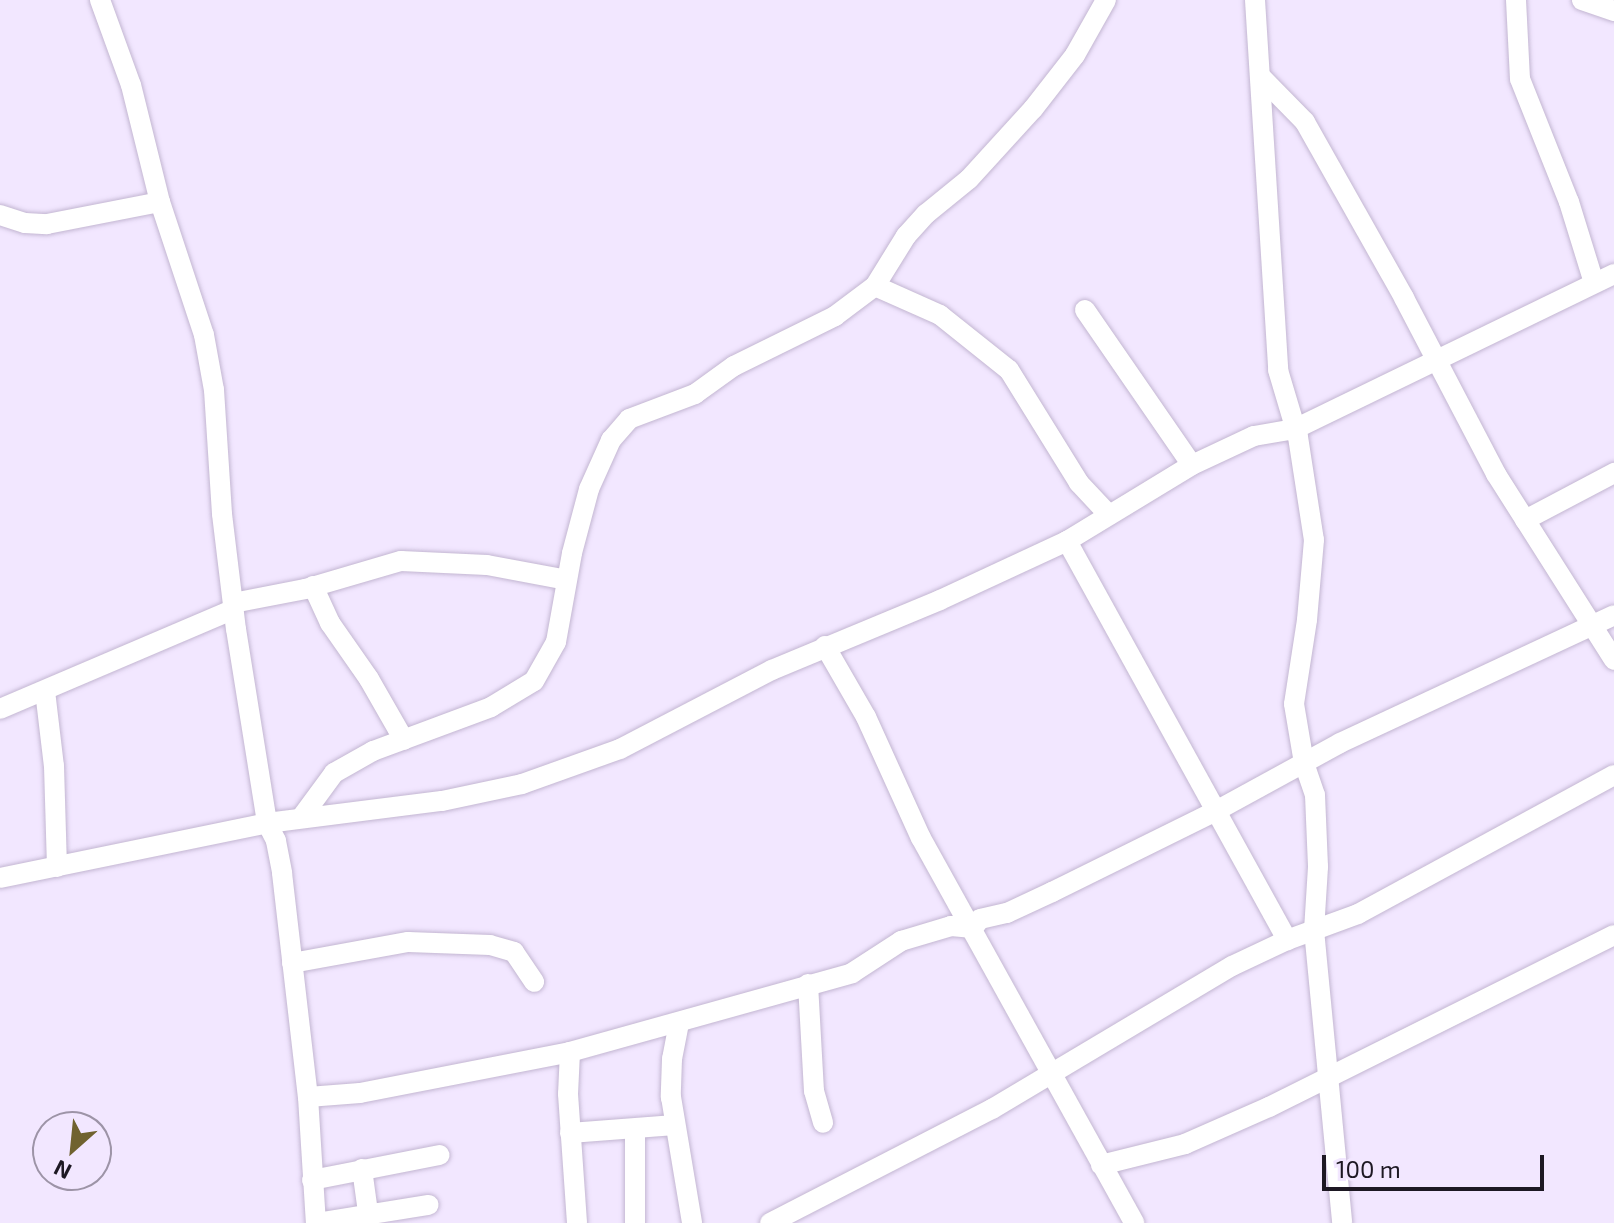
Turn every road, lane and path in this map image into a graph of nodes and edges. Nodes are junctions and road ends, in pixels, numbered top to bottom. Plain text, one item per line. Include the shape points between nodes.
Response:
1 (100, 0) edge
2 (1106, 0) edge
3 (1255, 0) edge
4 (1516, 0) edge
5 (1582, 0) edge
6 (1614, 11) edge
7 (1261, 77) junction
8 (160, 202) junction
9 (0, 215) edge
10 (1614, 274) edge
11 (1594, 283) junction
12 (875, 286) junction
13 (1085, 310) dead end
14 (1434, 361) junction
15 (1295, 429) junction
16 (1192, 465) junction
17 (1614, 473) edge
18 (1109, 515) junction
19 (1525, 520) junction
20 (1067, 541) junction
21 (567, 580) junction
22 (313, 586) junction
23 (234, 606) junction
24 (1614, 615) edge
25 (1592, 626) junction
26 (825, 646) junction
27 (1614, 660) edge
28 (45, 691) junction
29 (0, 709) edge
30 (404, 740) junction
31 (1304, 763) junction
32 (1614, 775) edge
33 (1216, 811) junction
34 (301, 818) junction
35 (267, 823) junction
36 (57, 867) junction
37 (0, 878) edge
38 (973, 928) junction
39 (1314, 930) junction
40 (1614, 935) edge
41 (1287, 940) junction
42 (292, 963) junction
43 (534, 982) dead end
44 (808, 984) junction
45 (679, 1023) junction
46 (570, 1052) junction
47 (1050, 1073) junction
48 (1329, 1076) junction
49 (308, 1097) junction
50 (823, 1123) dead end
51 (675, 1125) junction
52 (635, 1130) junction
53 (570, 1133) junction
54 (440, 1155) dead end
55 (1101, 1165) junction
56 (362, 1169) junction
57 (312, 1180) junction
58 (429, 1205) dead end
59 (368, 1212) junction
60 (316, 1223) edge
61 (577, 1223) edge
62 (635, 1223) edge
63 (692, 1223) edge
64 (770, 1223) edge
65 (1134, 1223) edge
66 (1342, 1223) edge

1 - 8 street via 131,85
2 - 12 street via 1075,55 1033,109 969,179 906,236
3 - 7 street
4 - 11 street via 1520,79 1569,202
5 - 6 street
7 - 14 street via 1305,122
7 - 15 street via 1272,309 1278,370
8 - 9 street via 47,224
8 - 23 street via 209,360
10 - 11 street
11 - 14 street
12 - 18 street via 940,315 1009,370 1079,483
12 - 21 street via 835,316 734,366 695,394 629,419 599,458
13 - 16 street
14 - 15 street
14 - 19 street
15 - 16 street via 1254,436
15 - 31 street via 1314,540 1294,704
16 - 18 street
17 - 19 street
18 - 20 street
19 - 25 street
20 - 26 street
20 - 33 street
21 - 22 street via 487,565 401,561
21 - 30 street via 556,642 534,681 491,707
22 - 23 street
22 - 30 street via 330,623
23 - 28 street
23 - 35 street
24 - 25 street
25 - 27 street
25 - 31 street
26 - 34 street via 620,749 522,784 385,810
26 - 38 street via 866,717 921,838
28 - 29 street
28 - 36 street
30 - 34 street via 334,773
31 - 33 street
31 - 39 street via 1315,795
32 - 39 street via 1358,914
33 - 38 street via 1007,913 980,919
33 - 41 street
34 - 35 street
35 - 36 street
35 - 42 street via 282,873
36 - 37 street
38 - 44 street via 929,932 884,950 852,973
38 - 47 street
39 - 41 street
39 - 48 street
40 - 48 street
41 - 47 street via 1232,966
42 - 43 street via 408,942 490,945 514,952
42 - 49 street
44 - 45 street
44 - 50 street via 814,1091
45 - 46 street
45 - 51 street via 672,1059
46 - 49 street via 376,1091
46 - 53 street
47 - 55 street
47 - 64 street via 992,1109
48 - 55 street via 1185,1144
48 - 66 street
49 - 57 street
51 - 52 street
51 - 63 street
52 - 53 street
52 - 62 street
53 - 61 street
54 - 56 street
55 - 65 street
56 - 57 street
56 - 59 street
57 - 60 street
58 - 59 street
59 - 60 street

